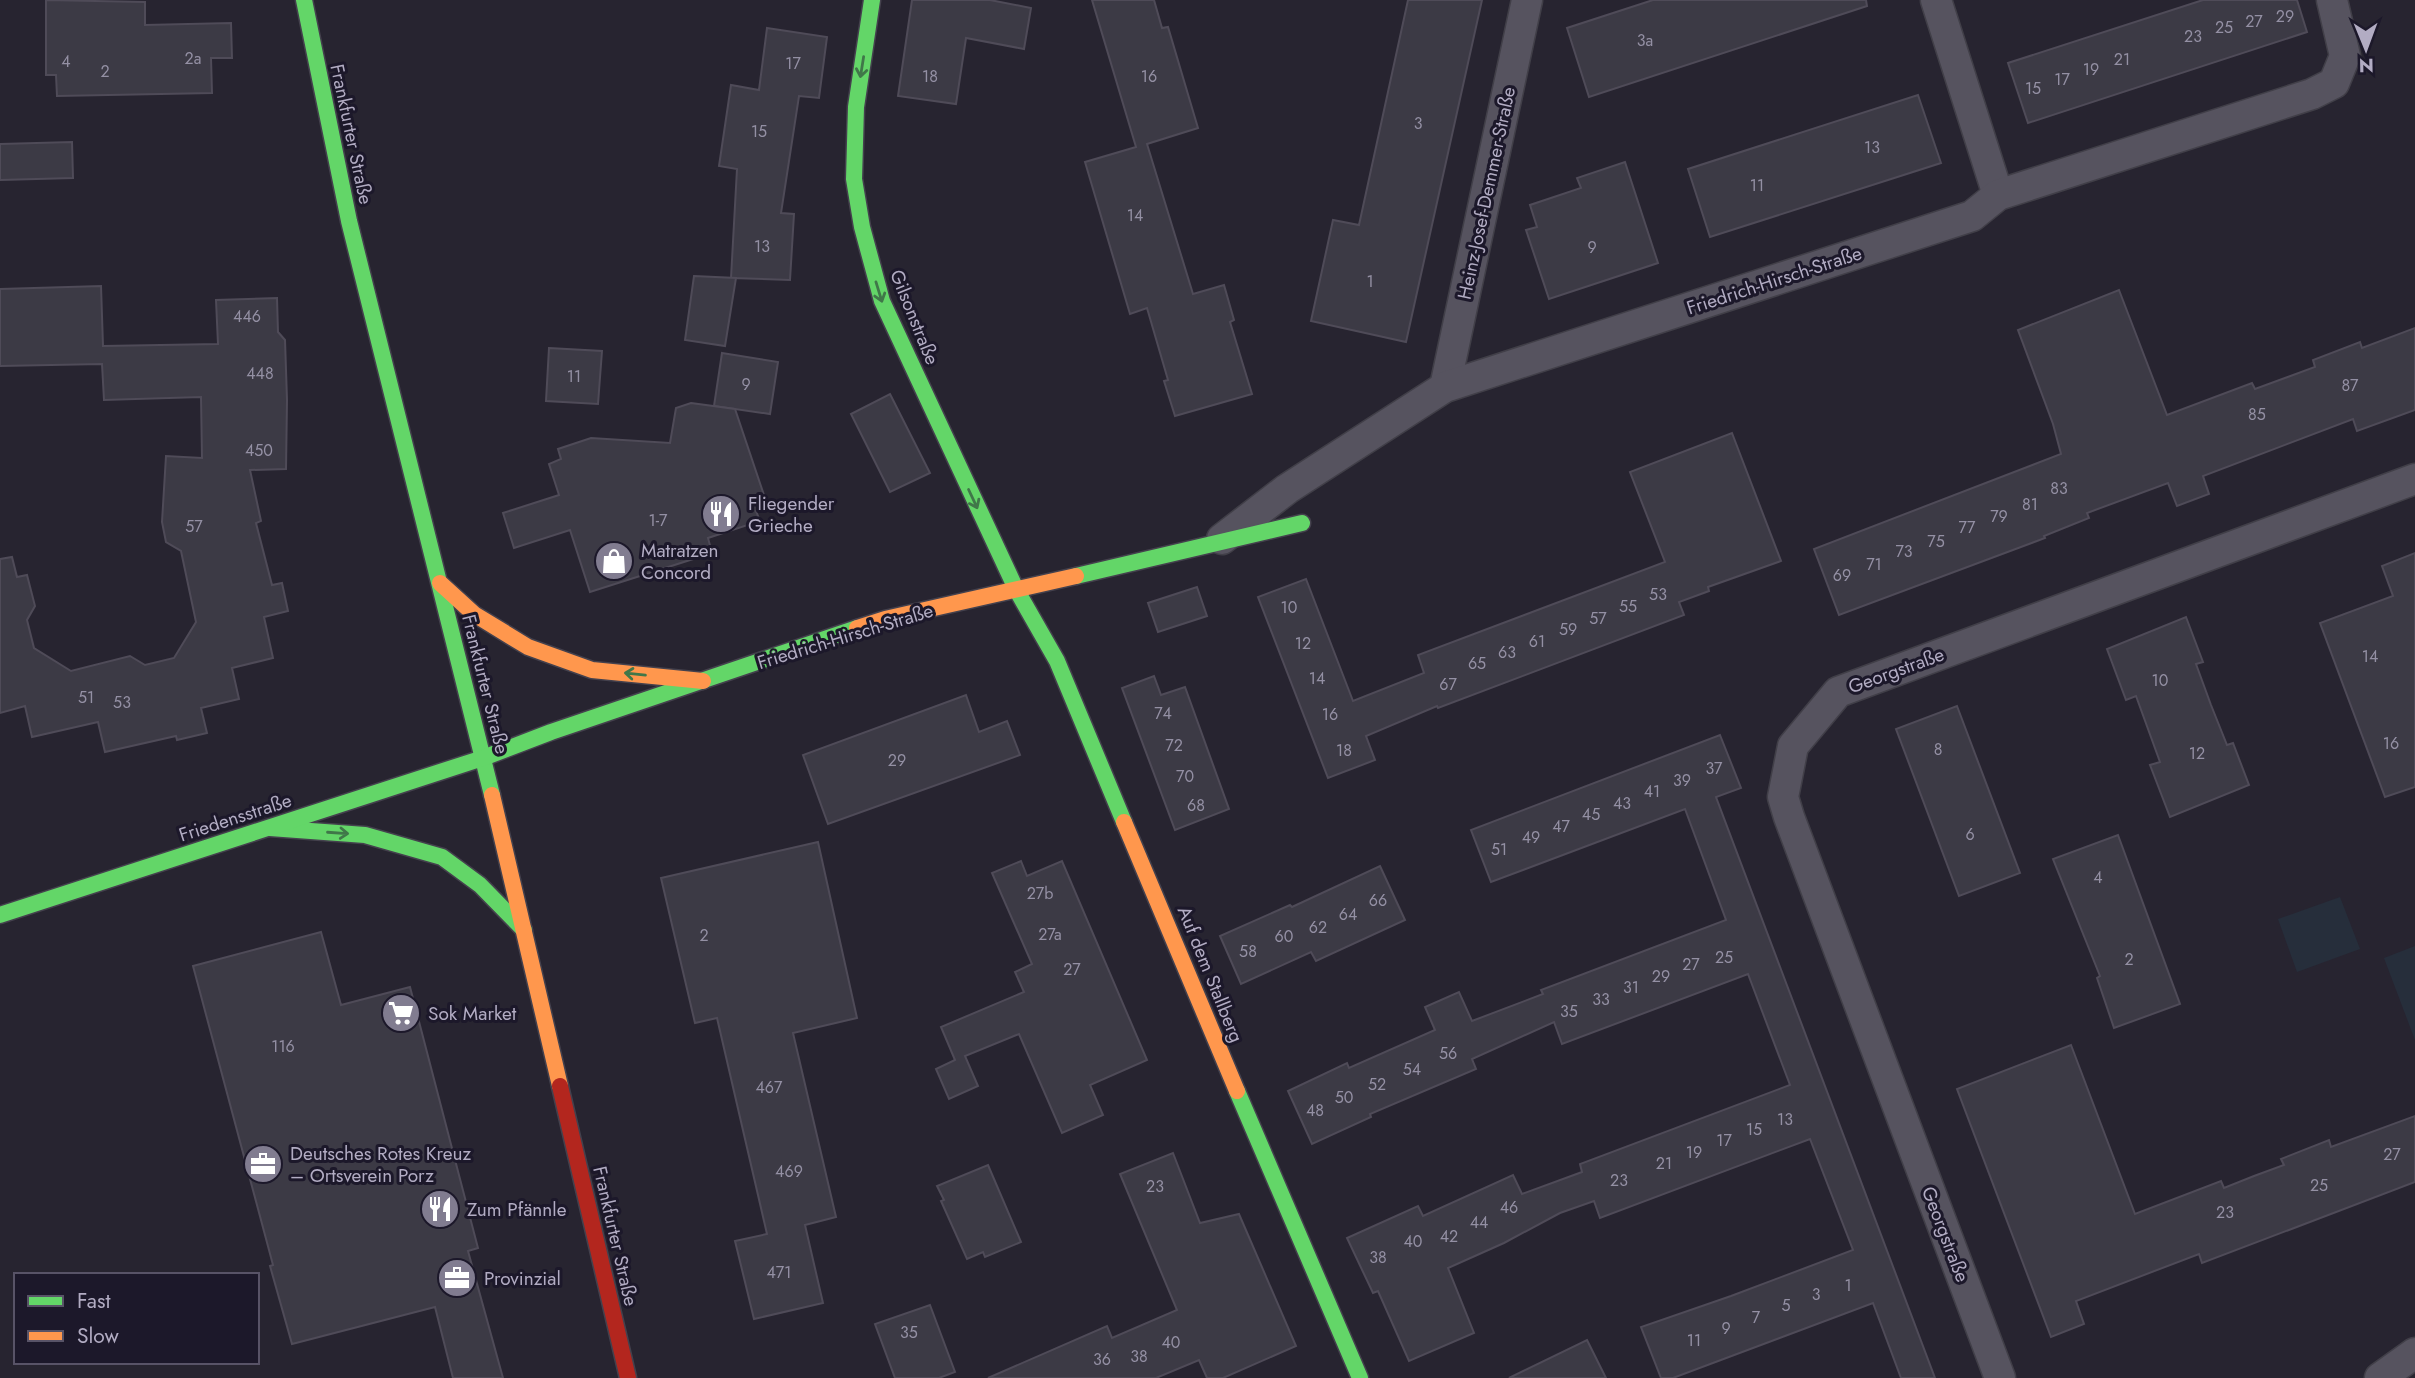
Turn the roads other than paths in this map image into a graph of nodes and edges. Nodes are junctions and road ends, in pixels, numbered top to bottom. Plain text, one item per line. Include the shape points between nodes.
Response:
1 (304, 0) edge
2 (872, 0) edge
3 (1527, 0) edge
4 (1936, 0) edge
5 (2332, 0) edge
6 (1998, 195) junction
7 (1445, 387) junction
8 (2415, 479) edge
9 (1302, 523) dead end
10 (1215, 544) junction
11 (440, 583) junction
12 (1016, 589) junction
13 (703, 681) junction
14 (483, 758) junction
15 (270, 828) junction
16 (0, 915) edge
17 (524, 930) junction
18 (2415, 1353) edge
19 (628, 1378) edge
20 (1360, 1378) edge
21 (2000, 1378) edge
22 (2380, 1378) edge

1 - 11 street, Frankfurter Straße via 349,222
2 -> 12 street, Gilsonstraße via 856,107 854,179 862,227 882,301
3 - 7 street, Heinz-Josef-Demmer-Straße
4 - 6 street
5 - 6 street, Friedrich-Hirsch-Straße via 2344,56 2334,83
6 - 7 street, Friedrich-Hirsch-Straße via 1972,216
7 - 10 street, Friedrich-Hirsch-Straße via 1287,489
8 - 21 street, Georgstraße via 1838,692 1794,746 1783,797 1789,817
9 - 10 street, Friedrich-Hirsch-Straße
10 - 12 street, Friedrich-Hirsch-Straße
13 -> 11 street via 592,670 528,647 474,614
11 - 14 street, Frankfurter Straße
12 - 13 street, Friedrich-Hirsch-Straße via 885,619
12 - 20 street, Auf dem Stallberg via 1057,660
13 - 14 street, Friedrich-Hirsch-Straße
14 - 15 street, Friedensstraße
14 - 17 street, Frankfurter Straße
15 - 16 street, Friedensstraße
15 -> 17 street via 365,835 442,857 480,885
17 - 19 street, Frankfurter Straße
18 - 22 street

